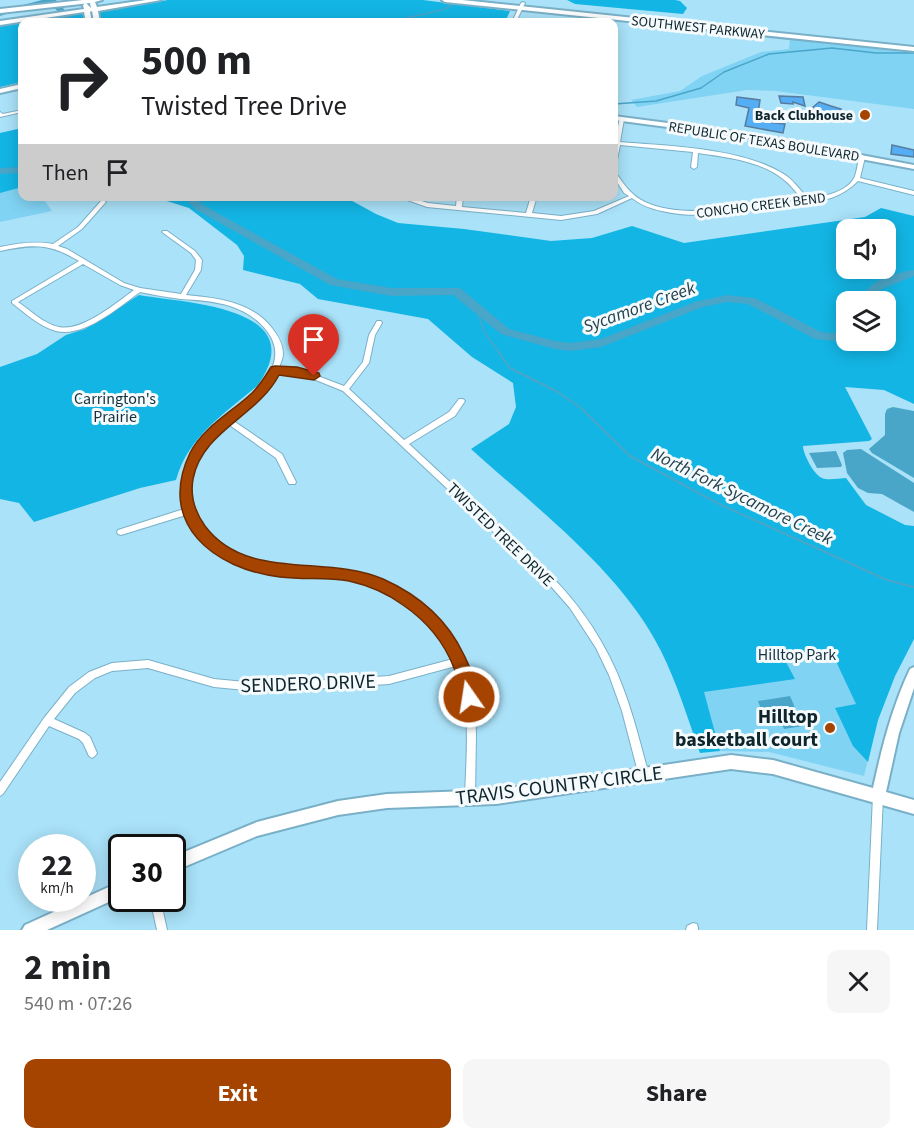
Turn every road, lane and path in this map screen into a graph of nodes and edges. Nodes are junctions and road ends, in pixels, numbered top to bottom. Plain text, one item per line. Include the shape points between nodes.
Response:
1 (99, 0) edge
2 (158, 0) edge
3 (446, 0) edge
4 (494, 0) edge
5 (91, 1) edge
6 (521, 5) junction
7 (95, 9) junction
8 (87, 10) junction
9 (0, 11) edge
10 (32, 18) edge
11 (88, 18) edge
12 (97, 18) edge
13 (516, 18) edge
14 (18, 20) edge
15 (0, 23) edge
16 (914, 44) edge
17 (914, 49) edge
18 (18, 87) edge
19 (0, 91) edge
20 (18, 112) edge
21 (0, 113) edge
22 (618, 118) edge
23 (622, 119) junction
24 (618, 138) edge
25 (618, 143) edge
26 (696, 152) junction
27 (862, 157) junction
28 (694, 166) dead end
29 (914, 167) edge
30 (857, 180) junction
31 (618, 181) edge
32 (914, 193) edge
33 (633, 196) junction
34 (414, 201) edge
35 (460, 201) edge
36 (532, 201) edge
37 (806, 201) junction
38 (103, 202) dead end
39 (459, 207) junction
40 (528, 214) junction
41 (165, 232) dead end
42 (56, 245) junction
43 (0, 249) edge
44 (82, 261) junction
45 (139, 290) junction
46 (182, 297) junction
47 (379, 323) dead end
48 (275, 370) junction
49 (345, 389) junction
50 (462, 401) dead end
51 (228, 421) junction
52 (405, 443) junction
53 (292, 482) dead end
54 (188, 511) junction
55 (121, 532) dead end
56 (460, 661) junction
57 (914, 673) edge
58 (47, 721) junction
59 (92, 753) dead end
60 (644, 776) junction
61 (0, 791) edge
62 (878, 796) junction
63 (470, 799) junction
64 (914, 807) edge
65 (186, 859) edge
66 (108, 894) edge
67 (158, 912) edge
68 (30, 930) edge
69 (162, 930) edge
70 (872, 930) edge

1 - 5 main road
2 - 7 main road
3 - 6 main road, SOUTHWEST PARKWAY
4 - 6 main road, SOUTHWEST PARKWAY
5 - 7 main road
5 - 8 main road
5 - 9 main road
6 - 13 street
6 - 16 main road, SOUTHWEST PARKWAY
6 - 17 main road, SOUTHWEST PARKWAY
7 - 8 main road
7 - 12 main road
8 - 10 main road
8 - 11 main road
14 - 15 main road
18 - 19 main road
20 - 21 street via 1,116
22 - 23 main road, REPUBLIC OF TEXAS BOULEVARD
23 - 24 street
23 - 27 main road, REPUBLIC OF TEXAS BOULEVARD via 744,135
25 - 26 street
26 - 28 street
26 - 37 street via 768,168 790,182
27 - 29 main road, REPUBLIC OF TEXAS BOULEVARD
27 - 30 street
30 - 32 street
30 - 37 street, CONCHO CREEK BEND via 839,193
31 - 33 street, CONCHO CREEK BEND
33 - 37 street, CONCHO CREEK BEND via 658,208 694,214
33 - 40 street via 579,216
34 - 39 street
35 - 39 street
36 - 40 street
38 - 42 street via 80,228
39 - 40 street
41 - 46 street via 199,260 198,270
42 - 43 street via 34,242
42 - 44 street
44 - 45 street
44 - 45 street via 14,302 55,328 68,330 86,325
45 - 46 street
46 - 48 street via 231,304 258,316 277,344
47 - 49 street via 366,363
48 - 49 street, TWISTED TREE DRIVE via 307,374
48 - 51 street via 269,383
49 - 52 street, TWISTED TREE DRIVE
50 - 52 street via 452,414
51 - 53 street via 279,456
51 - 54 street via 208,437 193,460 185,486
52 - 60 street, TWISTED TREE DRIVE via 551,580 581,617 619,688
54 - 55 street
54 - 56 street via 210,543 239,561 279,570 349,575 394,591 430,618
56 - 58 street, SENDERO DRIVE via 389,680 266,688 220,684 148,664 120,665 82,682
56 - 63 street via 471,713
57 - 62 main road via 888,743
58 - 59 street via 82,736
58 - 61 street, SENDERO DRIVE
60 - 62 main road, TRAVIS COUNTRY CIRCLE via 731,762 756,763
60 - 63 main road, TRAVIS COUNTRY CIRCLE
62 - 64 main road, TRAVIS COUNTRY CIRCLE
62 - 70 street
63 - 65 main road, TRAVIS COUNTRY CIRCLE via 387,801 316,813 257,829
66 - 68 main road
67 - 69 street

